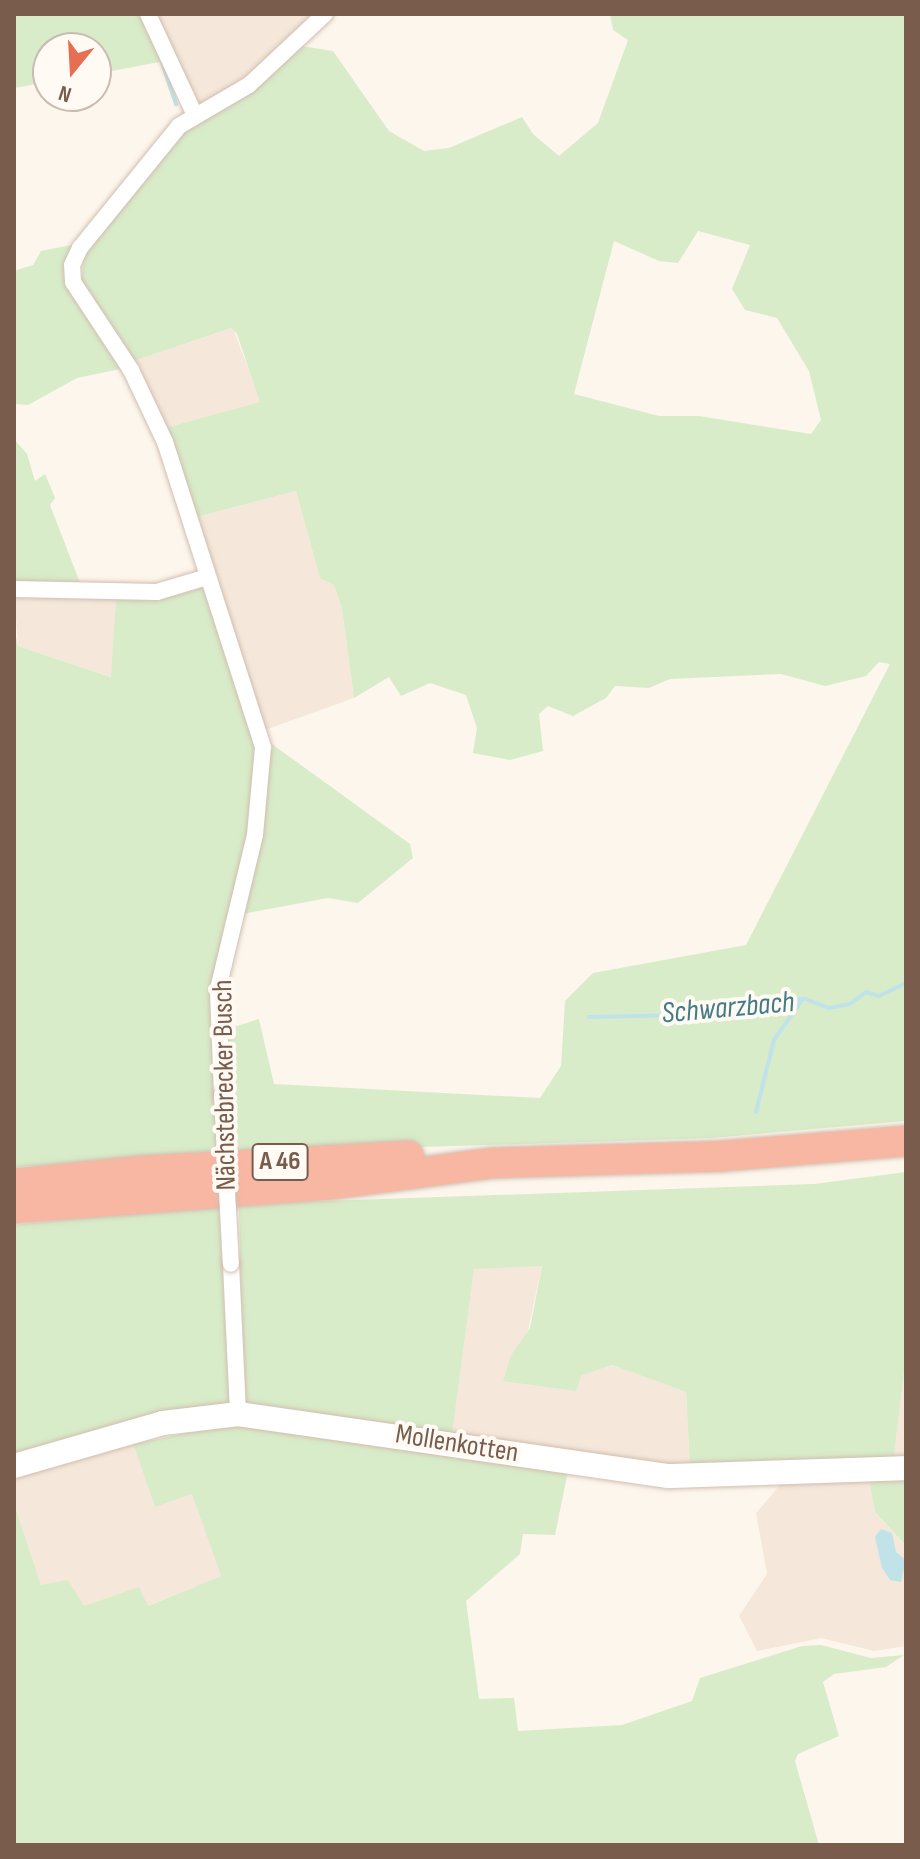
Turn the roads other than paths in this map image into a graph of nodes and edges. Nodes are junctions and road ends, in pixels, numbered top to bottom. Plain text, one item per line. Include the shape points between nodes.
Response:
1 (148, 14) edge
2 (325, 14) edge
3 (194, 113) junction
4 (207, 577) junction
5 (14, 589) edge
6 (906, 1127) edge
7 (906, 1141) edge
8 (14, 1184) edge
9 (14, 1208) edge
10 (238, 1414) junction
11 (14, 1466) edge
12 (906, 1468) edge

1 - 3 street
2 - 3 street via 249,85
3 - 4 street, Nächstebrecker Busch via 90,236 72,265 73,282 131,370 156,419
4 - 5 street via 157,592
4 - 10 street, Nächstebrecker Busch, bridge via 263,747 255,835 218,989
6 - 8 highway, A 46 via 665,1146 240,1164
7 - 9 highway, A 46 via 723,1156 492,1163 333,1184
10 - 11 main road, Mollenkotten via 163,1423
10 - 12 main road, Mollenkotten via 669,1476

